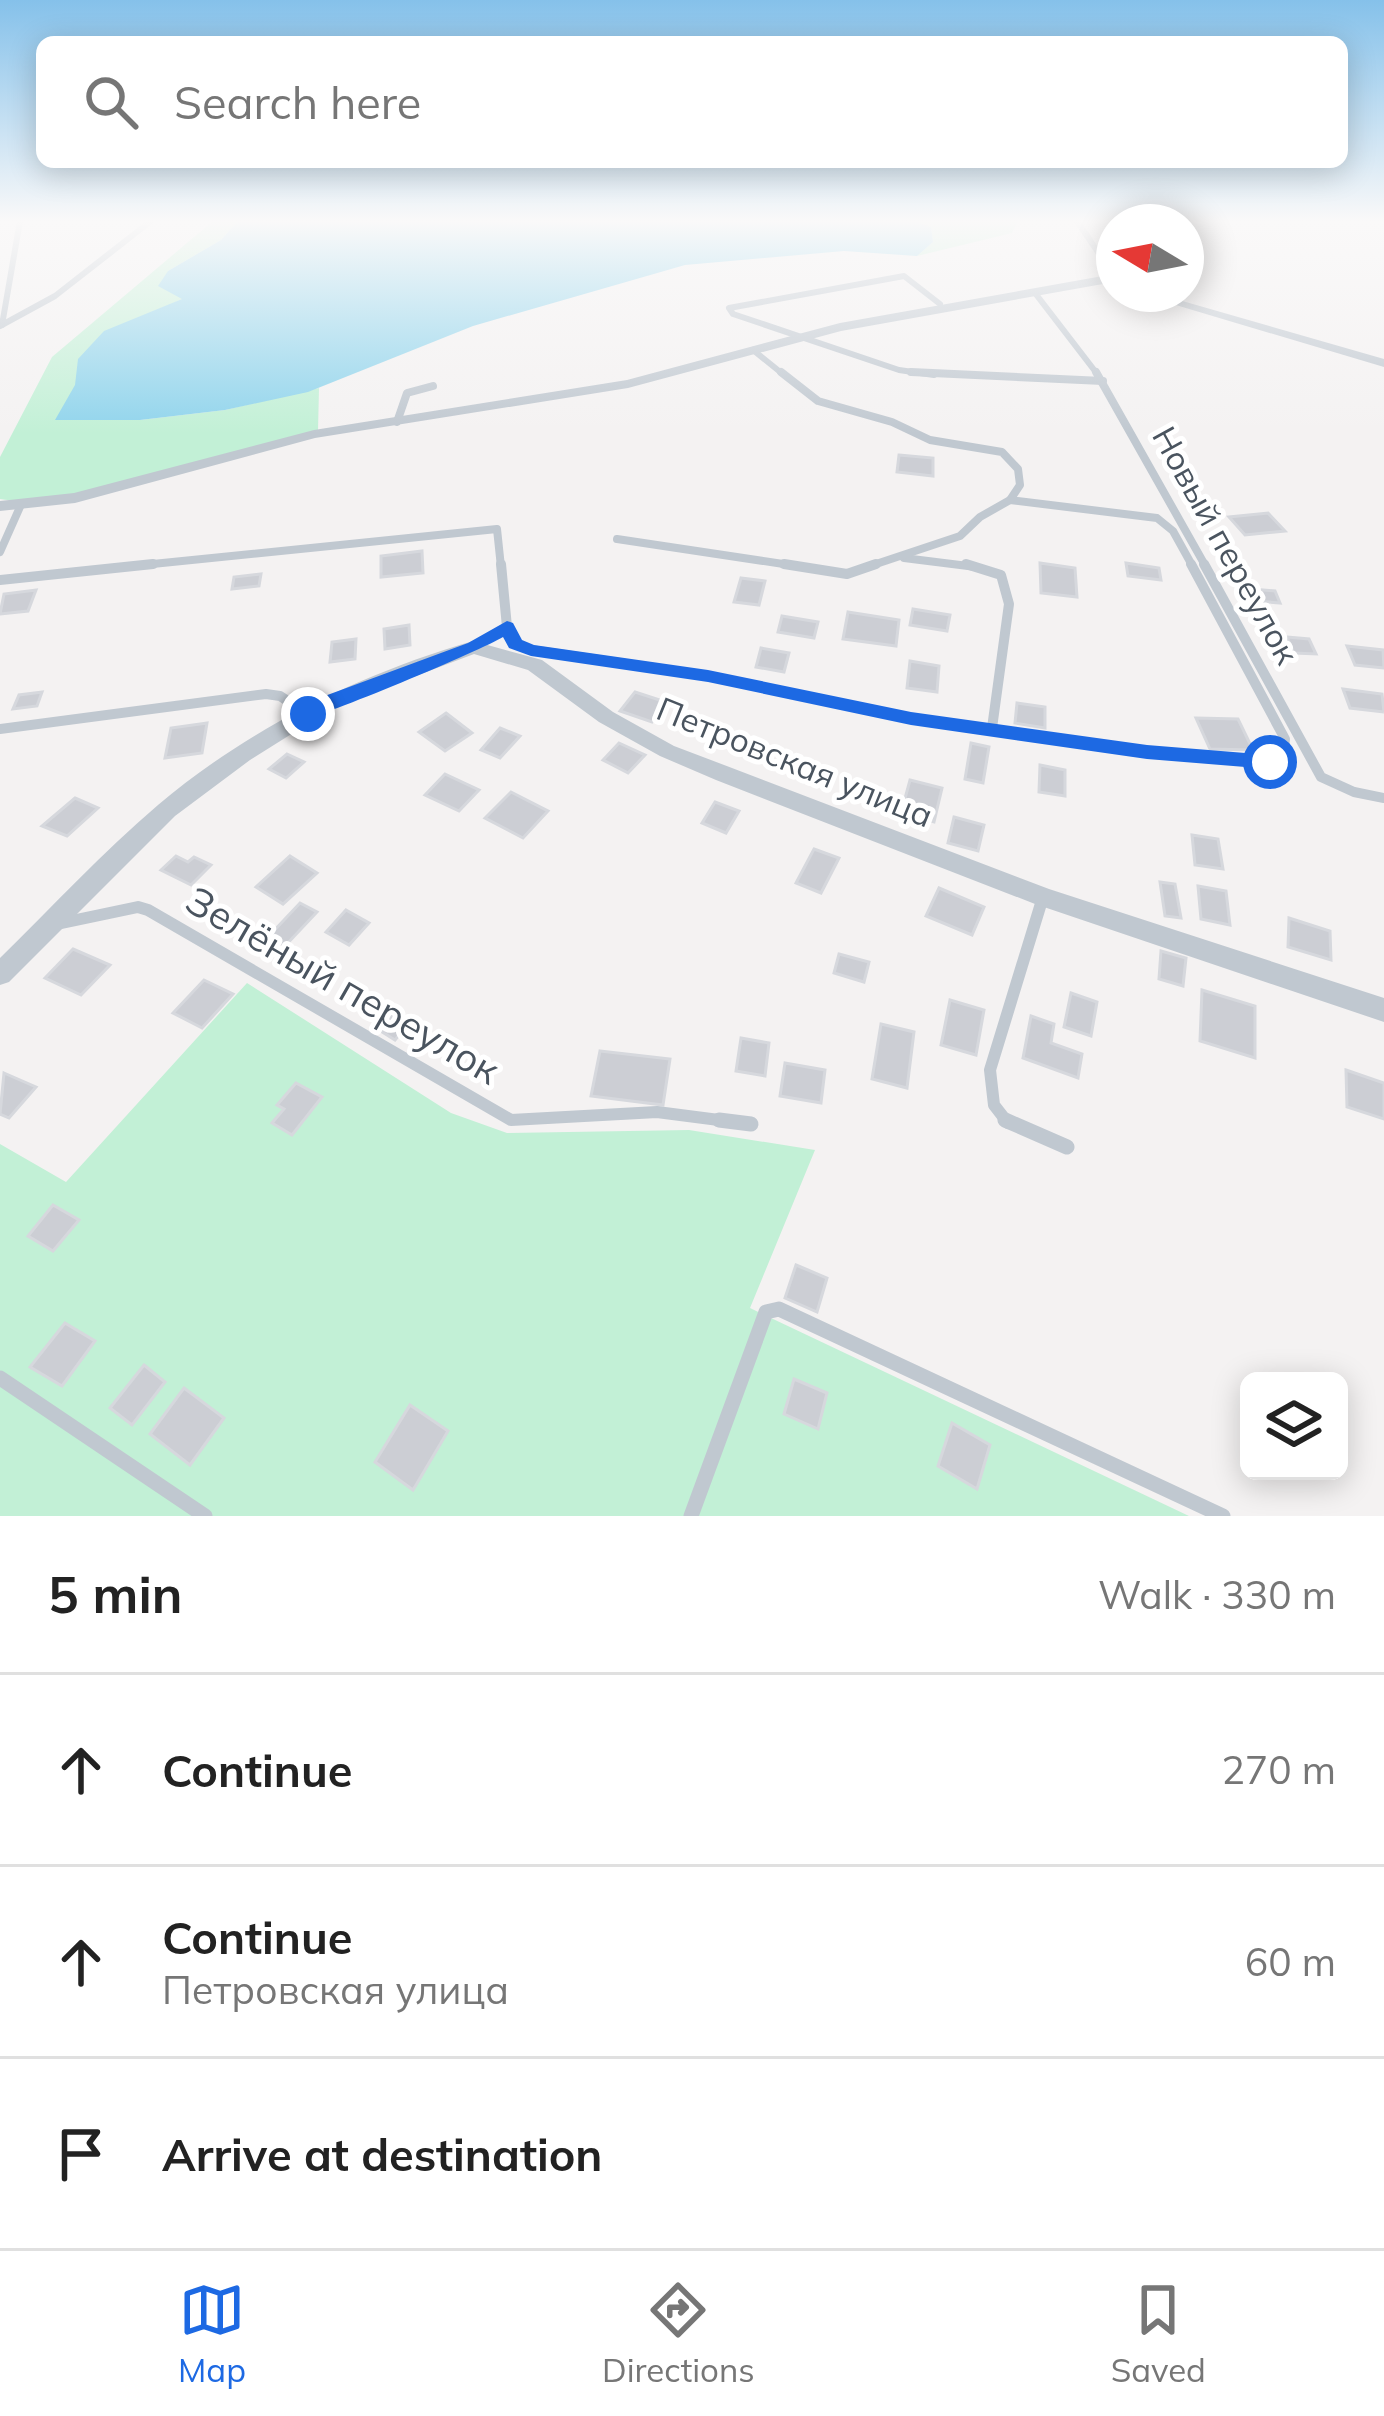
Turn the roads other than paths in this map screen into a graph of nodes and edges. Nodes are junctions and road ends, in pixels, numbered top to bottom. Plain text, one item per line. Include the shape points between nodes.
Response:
1 (7, 292) edge
2 (61, 292) edge
3 (815, 292) edge
4 (925, 292) edge
5 (1041, 292) edge
6 (1035, 293) junction
7 (940, 304) dead end
8 (1204, 311) edge
9 (1, 325) edge
10 (801, 338) junction
11 (753, 350) junction
12 (1384, 364) edge
13 (1103, 381) junction
14 (433, 386) dead end
15 (398, 422) junction
16 (1010, 500) junction
17 (0, 506) edge
18 (20, 507) junction
19 (617, 538) dead end
20 (0, 552) edge
21 (899, 558) junction
22 (0, 580) edge
23 (507, 627) junction
24 (473, 647) junction
25 (308, 714) junction
26 (992, 728) junction
27 (0, 729) edge
28 (1384, 798) edge
29 (1043, 897) junction
30 (48, 925) junction
31 (0, 974) edge
32 (1384, 1010) edge
33 (751, 1124) dead end
34 (1067, 1147) dead end
35 (0, 1378) edge
36 (205, 1516) edge
37 (691, 1516) edge
38 (1223, 1516) edge

1 - 9 lane
2 - 9 lane
3 - 10 lane via 729,308
4 - 7 lane
5 - 6 street
6 - 10 street
6 - 13 lane, Новый переулок
8 - 12 street
10 - 11 street
10 - 13 lane via 899,370
11 - 15 street via 628,385
11 - 16 lane via 818,401 930,440 1002,452 1018,469
13 - 28 lane, Новый переулок via 1321,776
14 - 15 lane via 407,393
15 - 18 street via 314,434
16 - 21 lane via 960,536
16 - 26 lane via 1157,518 1173,530 1287,749 1270,762
17 - 18 street
18 - 20 lane
19 - 21 lane via 847,574
21 - 26 lane via 1001,575 1009,604
22 - 23 lane via 496,529
23 - 24 lane
23 - 26 lane via 515,644 531,650
24 - 25 street
24 - 29 street, Петровская улица via 535,665 667,751
25 - 27 lane via 266,694
25 - 30 street via 167,810
29 - 32 street, Петровская улица
29 - 34 lane via 989,1094 1012,1127
30 - 31 street
30 - 33 lane, Зелёный переулок via 148,910 512,1120 657,1112
35 - 36 lane
37 - 38 lane via 766,1312 779,1309

